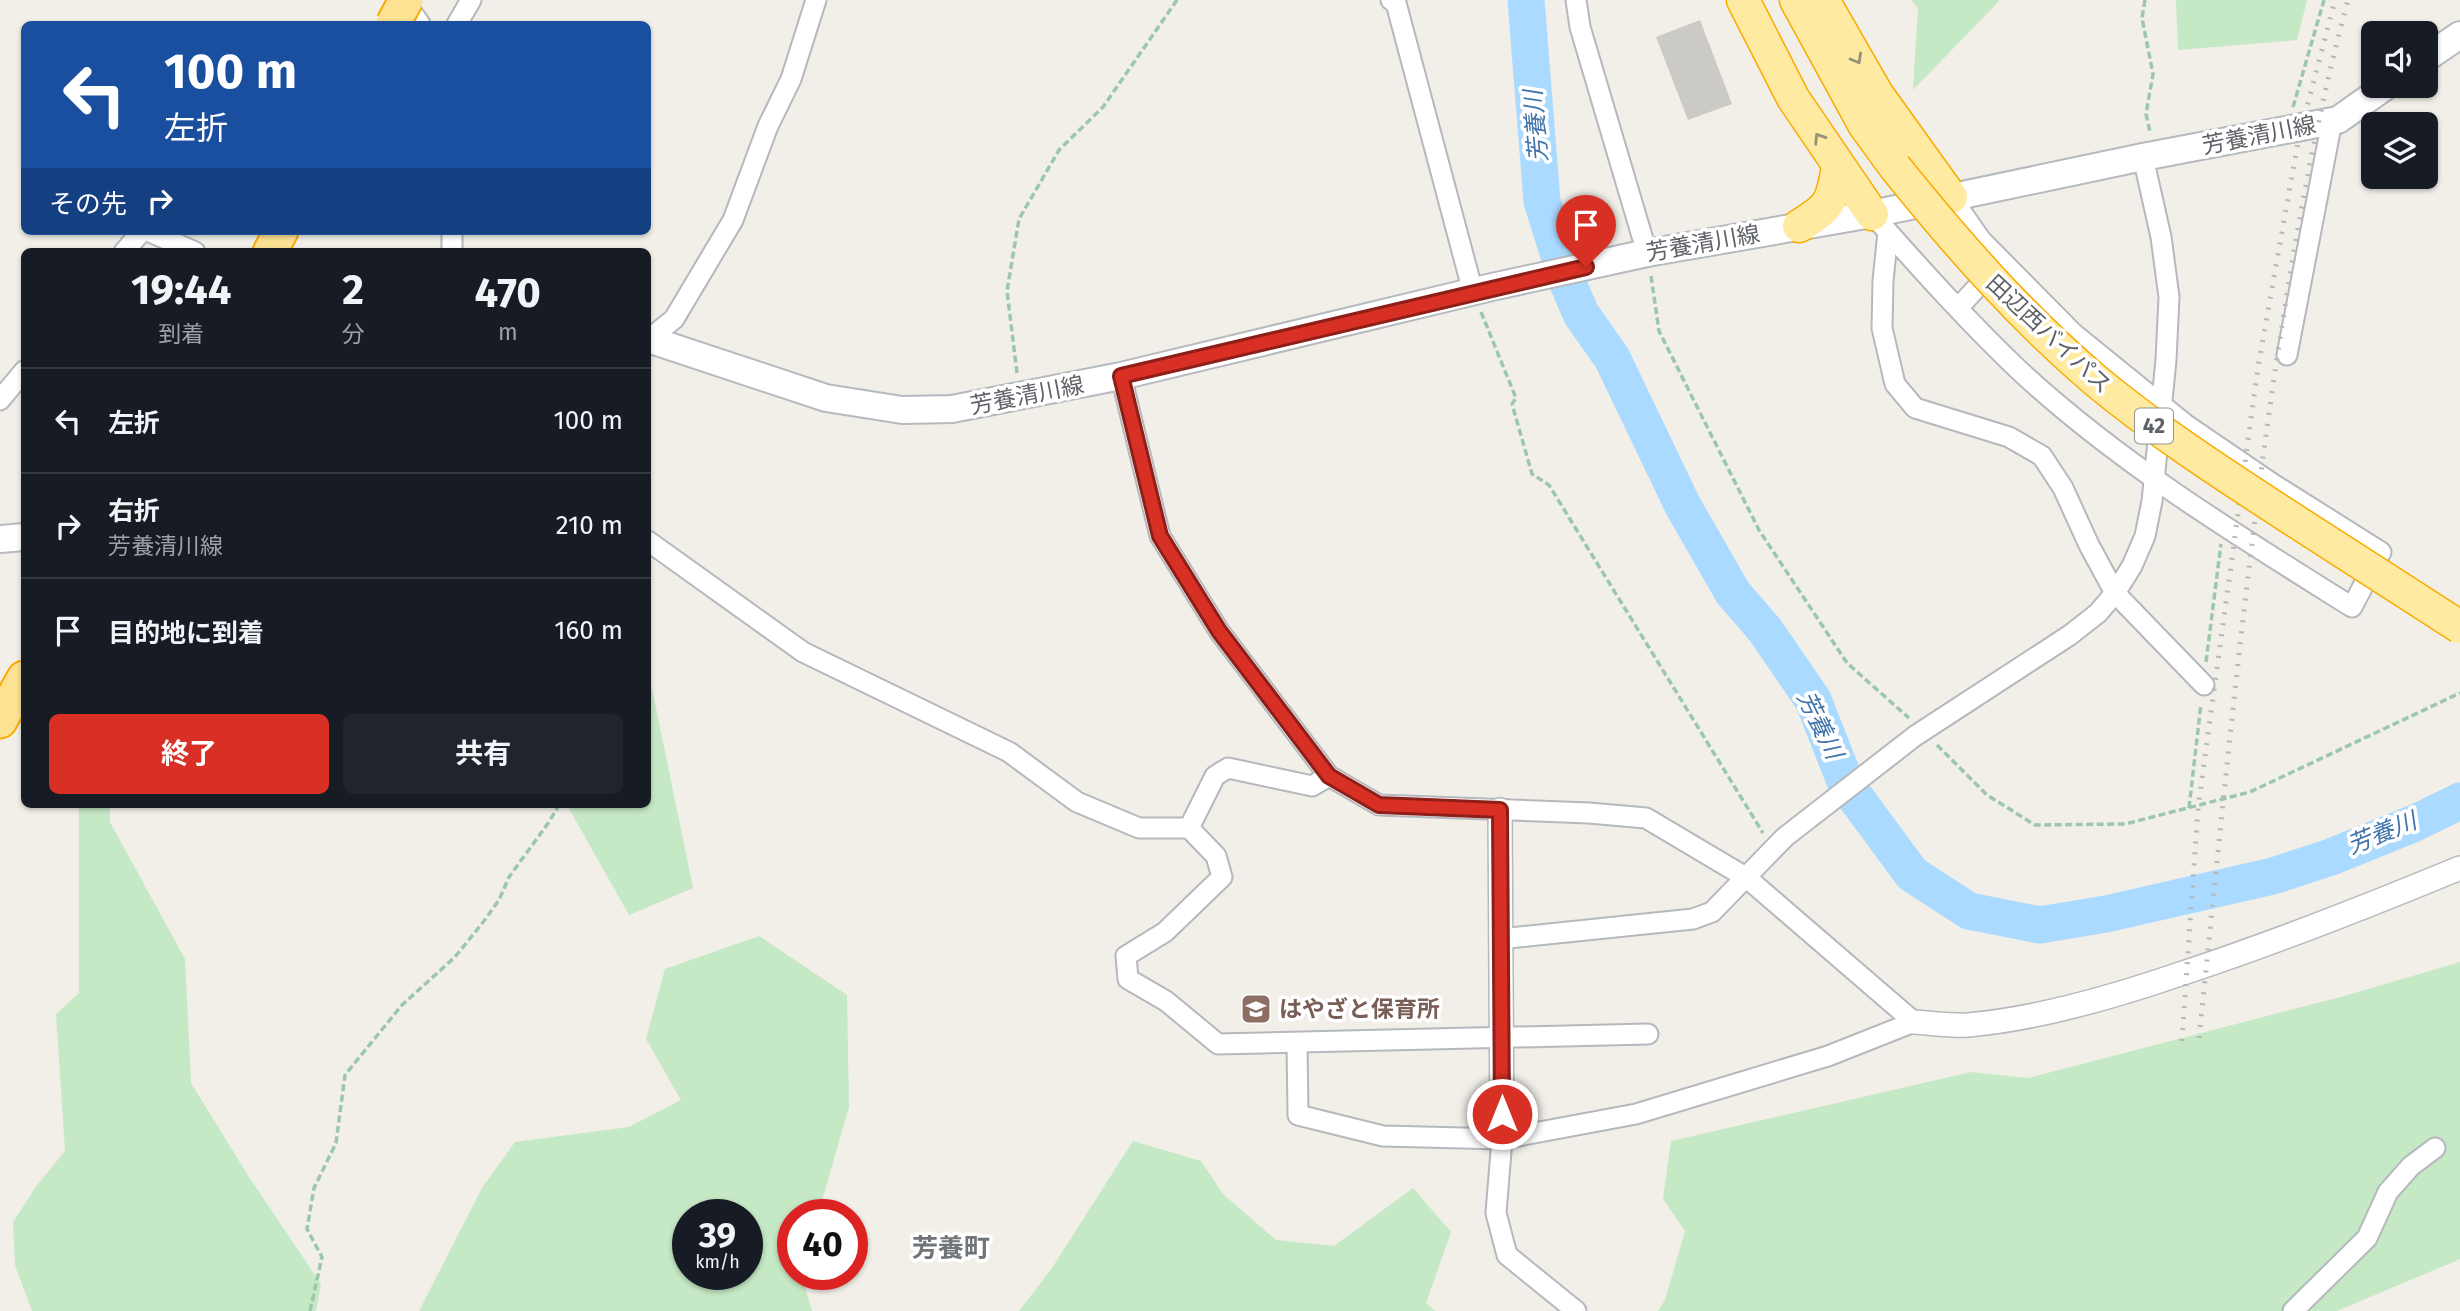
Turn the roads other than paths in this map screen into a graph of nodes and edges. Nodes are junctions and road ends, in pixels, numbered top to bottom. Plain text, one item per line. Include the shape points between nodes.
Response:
1 (404, 0) edge
2 (471, 0) edge
3 (816, 0) edge
4 (1391, 0) edge
5 (1576, 0) edge
6 (1743, 0) edge
7 (1796, 0) edge
8 (1823, 0) edge
9 (394, 21) edge
10 (418, 21) edge
11 (459, 21) edge
12 (2460, 35) edge
13 (2438, 50) edge
14 (2369, 98) edge
15 (2332, 121) junction
16 (2150, 156) junction
17 (1838, 166) junction
18 (1951, 197) junction
19 (1880, 223) junction
20 (1799, 226) junction
21 (157, 235) edge
22 (186, 248) edge
23 (1640, 254) junction
24 (2011, 271) junction
25 (1482, 289) junction
26 (1958, 308) junction
27 (651, 337) edge
28 (651, 340) edge
29 (2287, 355) dead end
30 (21, 375) edge
31 (1121, 376) junction
32 (0, 400) edge
33 (2161, 406) junction
34 (2154, 480) junction
35 (21, 537) edge
36 (0, 539) edge
37 (651, 543) edge
38 (2115, 593) junction
39 (2460, 627) edge
40 (21, 682) edge
41 (21, 682) edge
42 (2204, 685) dead end
43 (0, 713) edge
44 (0, 721) edge
45 (1329, 776) junction
46 (1500, 810) junction
47 (1189, 828) junction
48 (2460, 868) edge
49 (1747, 878) junction
50 (1500, 939) junction
51 (1914, 1022) junction
52 (1648, 1034) dead end
53 (1501, 1039) junction
54 (1297, 1043) junction
55 (1502, 1139) junction
56 (2435, 1148) dead end
57 (1576, 1311) edge
58 (2293, 1311) edge

1 - 9 highway, bridge
1 - 10 street
2 - 11 street
3 - 27 street via 791,79 733,220 674,319
4 - 25 street via 1396,3
5 - 23 street
17 -> 6 highway via 1793,98
7 - 39 highway, 田辺西バイパス / 42, bridge via 1865,126 1895,167 1953,239 2052,341 2115,396 2199,458
8 -> 18 highway via 1877,94
12 - 13 main road
14 - 15 main road, 芳養清川線
15 - 16 main road, 芳養清川線
15 - 29 street
16 - 18 main road, 芳養清川線
16 - 33 street via 2169,297
17 - 19 highway
17 - 20 highway via 1831,201
18 - 19 main road, 芳養清川線
18 - 24 street via 1981,240
19 - 20 main road, 芳養清川線
19 - 26 street
19 - 38 street via 1882,328 1895,384 1915,408 2009,437 2042,456
20 - 23 main road, 芳養清川線
21 - 22 street
23 - 25 main road, 芳養清川線
24 - 26 street via 1981,283
24 - 33 street via 2074,334
25 - 31 main road, 芳養清川線
26 - 34 street via 2021,372
28 - 31 main road, 芳養清川線 via 826,398 902,410 952,409
30 - 32 street
31 - 45 street via 1160,536 1219,631
33 - 34 street
33 - 34 street via 2381,552 2352,607
34 - 38 street via 2145,536
35 - 36 main road
37 - 47 street via 803,652 1009,752 1077,802 1139,828
38 - 42 street
38 - 49 street via 2070,635 1919,733 1779,844
40 - 43 highway
41 - 44 highway
45 - 46 street via 1379,805
45 - 47 street via 1312,786 1228,768 1215,776
46 - 49 street via 1646,818
46 - 50 street
47 - 54 street via 1216,856 1222,877 1165,932 1126,956 1128,979 1166,1001 1218,1044
48 - 51 street via 2341,917 2111,997 1976,1024
49 - 50 street via 1712,912 1693,919
49 - 51 street
50 - 53 street
51 - 55 street via 1828,1056 1636,1114
52 - 53 street
53 - 54 street
53 - 55 street
54 - 55 street via 1298,1115 1383,1136
55 - 57 street via 1496,1213 1507,1255
56 - 58 street via 2410,1166 2389,1192 2367,1238

